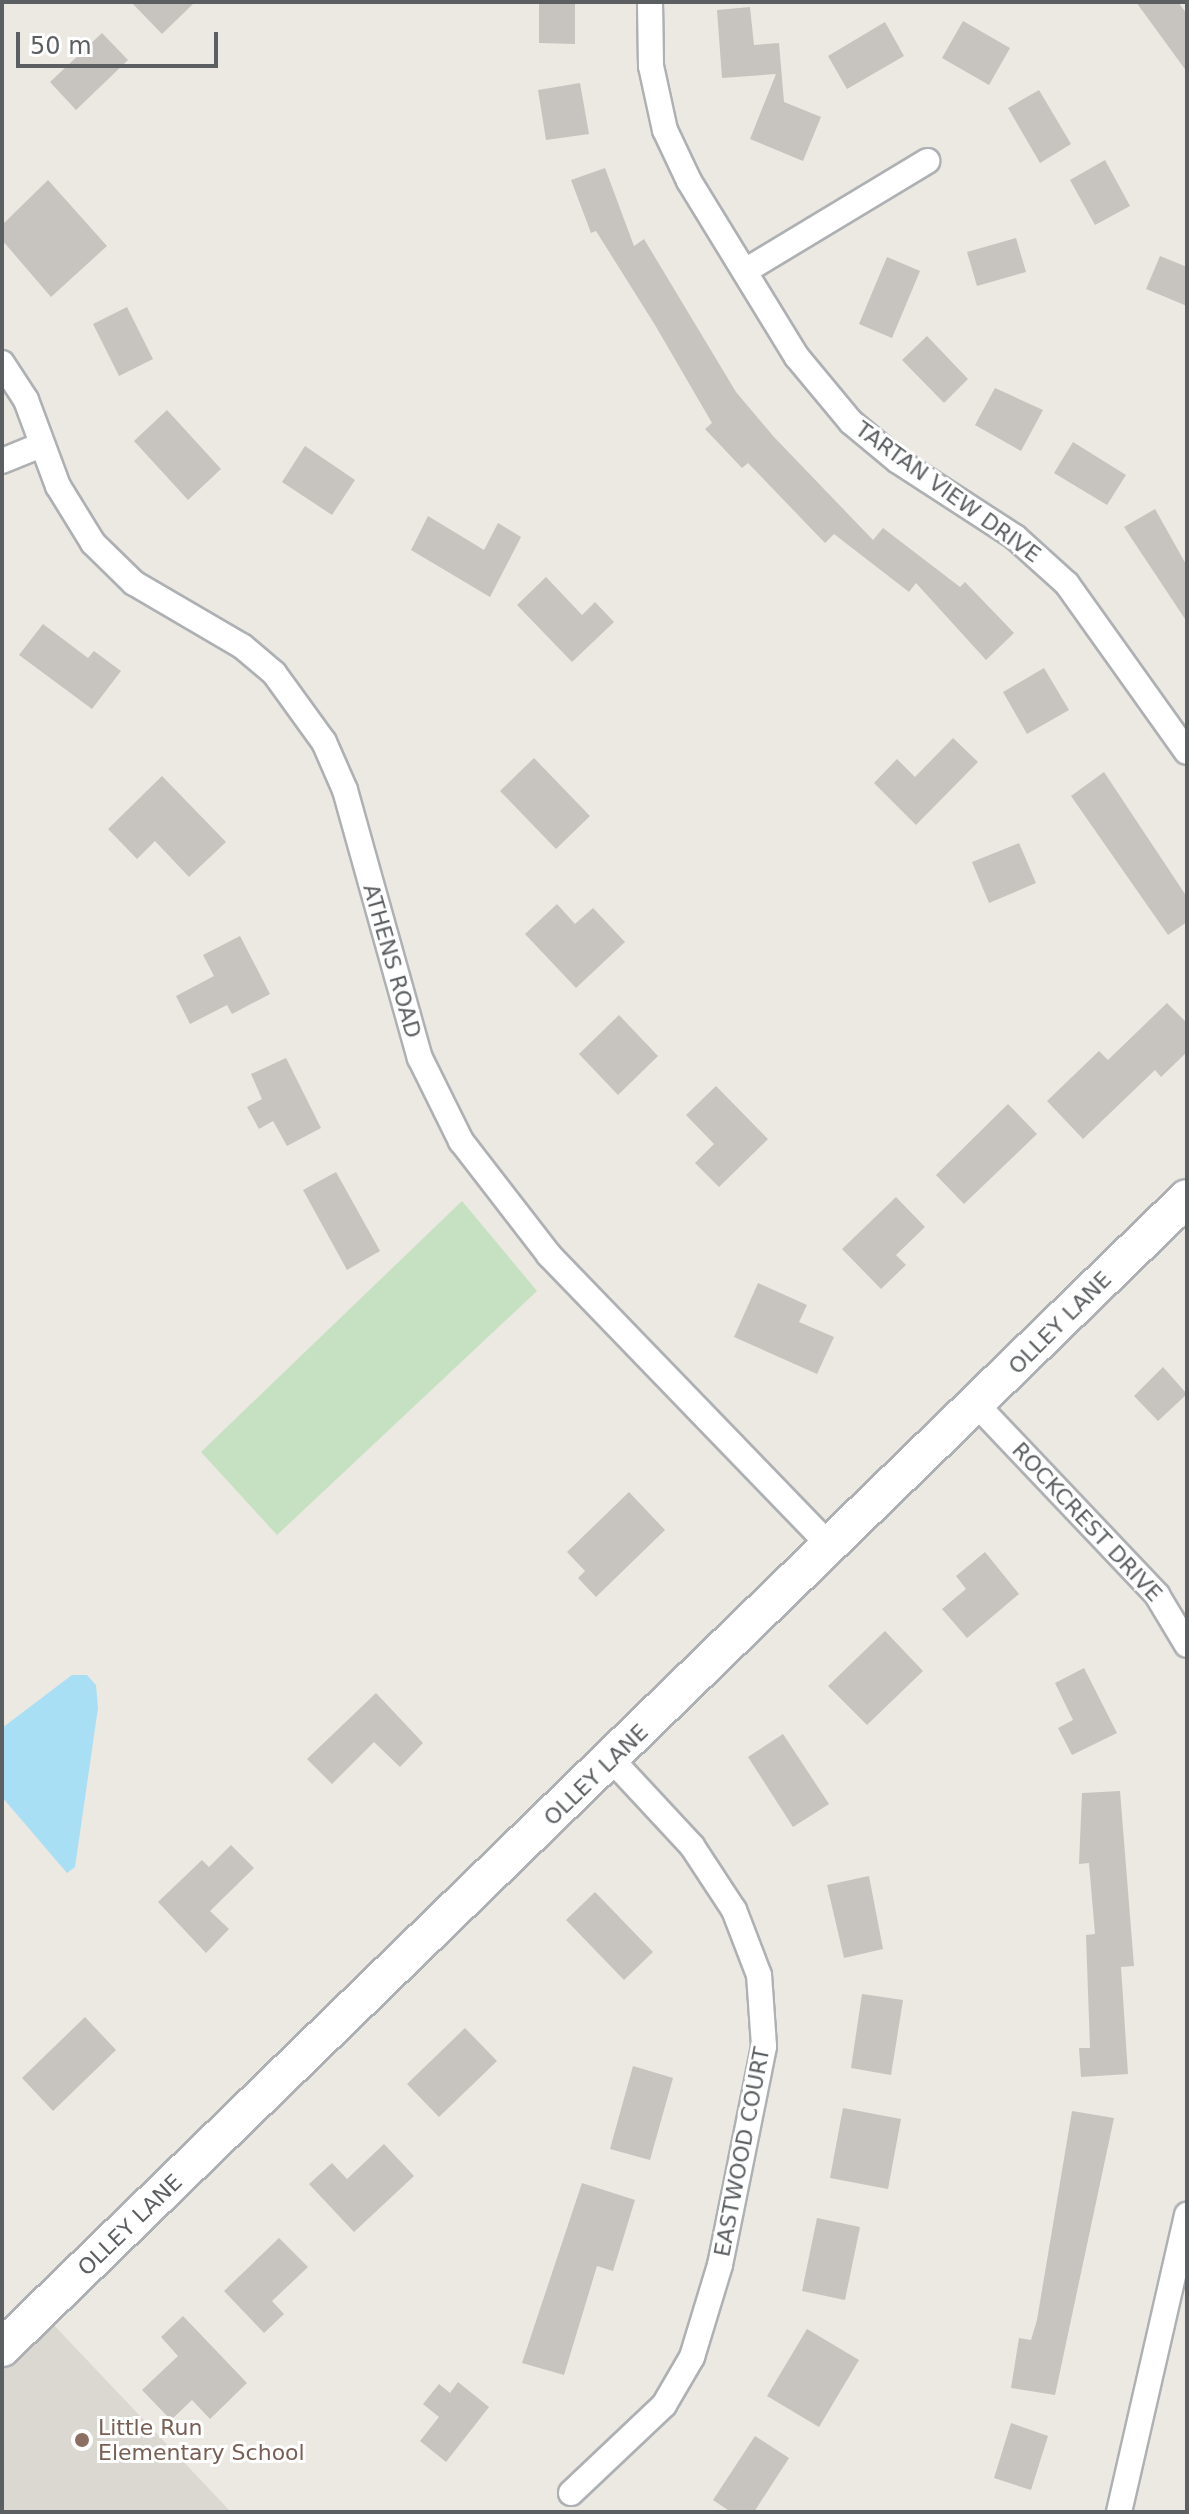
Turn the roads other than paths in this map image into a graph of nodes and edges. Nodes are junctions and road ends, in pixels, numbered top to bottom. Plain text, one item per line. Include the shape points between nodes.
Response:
1 (650, 2) edge
2 (927, 161) dead end
3 (745, 271) junction
4 (2, 363) edge
5 (41, 445) junction
6 (2, 461) edge
7 (1187, 752) edge
8 (1187, 1198) edge
9 (977, 1405) junction
10 (831, 1547) junction
11 (1187, 1645) edge
12 (612, 1760) junction
13 (1187, 2215) edge
14 (2, 2348) edge
15 (571, 2493) dead end
16 (1119, 2512) edge

1 - 3 street, TARTAN VIEW DRIVE via 651,66 665,130
2 - 3 street
3 - 7 street, TARTAN VIEW DRIVE via 797,357 851,422 898,461 1015,537 1067,584
4 - 5 street, ATHENS ROAD via 26,400
5 - 6 street
5 - 10 street, ATHENS ROAD via 74,517 115,568 242,646 302,706 345,790 420,1058 461,1141 502,1200
8 - 9 main road, OLLEY LANE
9 - 10 main road, OLLEY LANE
9 - 11 street, ROCKCREST DRIVE via 1157,1595
10 - 12 main road, OLLEY LANE
12 - 14 main road, OLLEY LANE
12 - 15 street, EASTWOOD COURT via 692,1846 734,1910 759,1975 764,2046 720,2265 692,2357 664,2405
13 - 16 street

